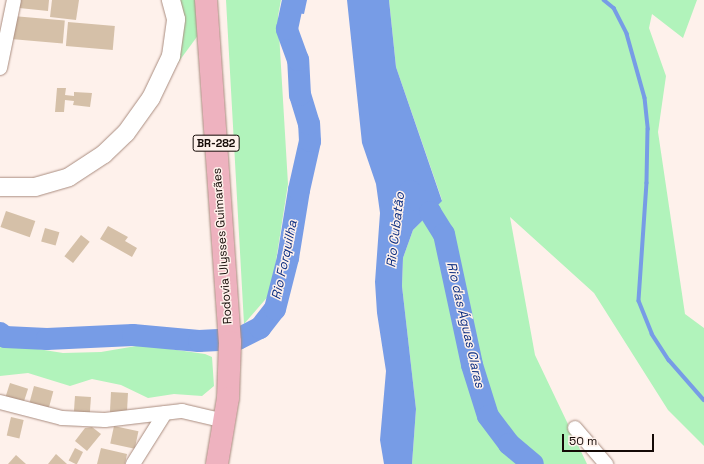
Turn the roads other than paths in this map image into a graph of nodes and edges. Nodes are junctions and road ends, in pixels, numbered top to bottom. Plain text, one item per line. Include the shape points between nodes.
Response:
1 (14, 0) edge
2 (171, 0) edge
3 (206, 1) edge
4 (1, 59) edge
5 (0, 187) edge
6 (0, 402) edge
7 (165, 413) junction
8 (225, 421) junction
9 (576, 428) dead end
10 (133, 464) edge
11 (217, 464) edge
12 (606, 464) edge

1 - 4 street
2 - 5 street via 176,19 171,56 151,98 126,133 104,154 69,178 35,187
3 - 8 highway, Rodovia Ulysses Guimarães / BR-282 via 230,342
6 - 7 street via 62,418 105,420
7 - 8 street via 182,411
7 - 10 street
8 - 11 highway, Rodovia Ulysses Guimarães / BR-282
9 - 12 street

